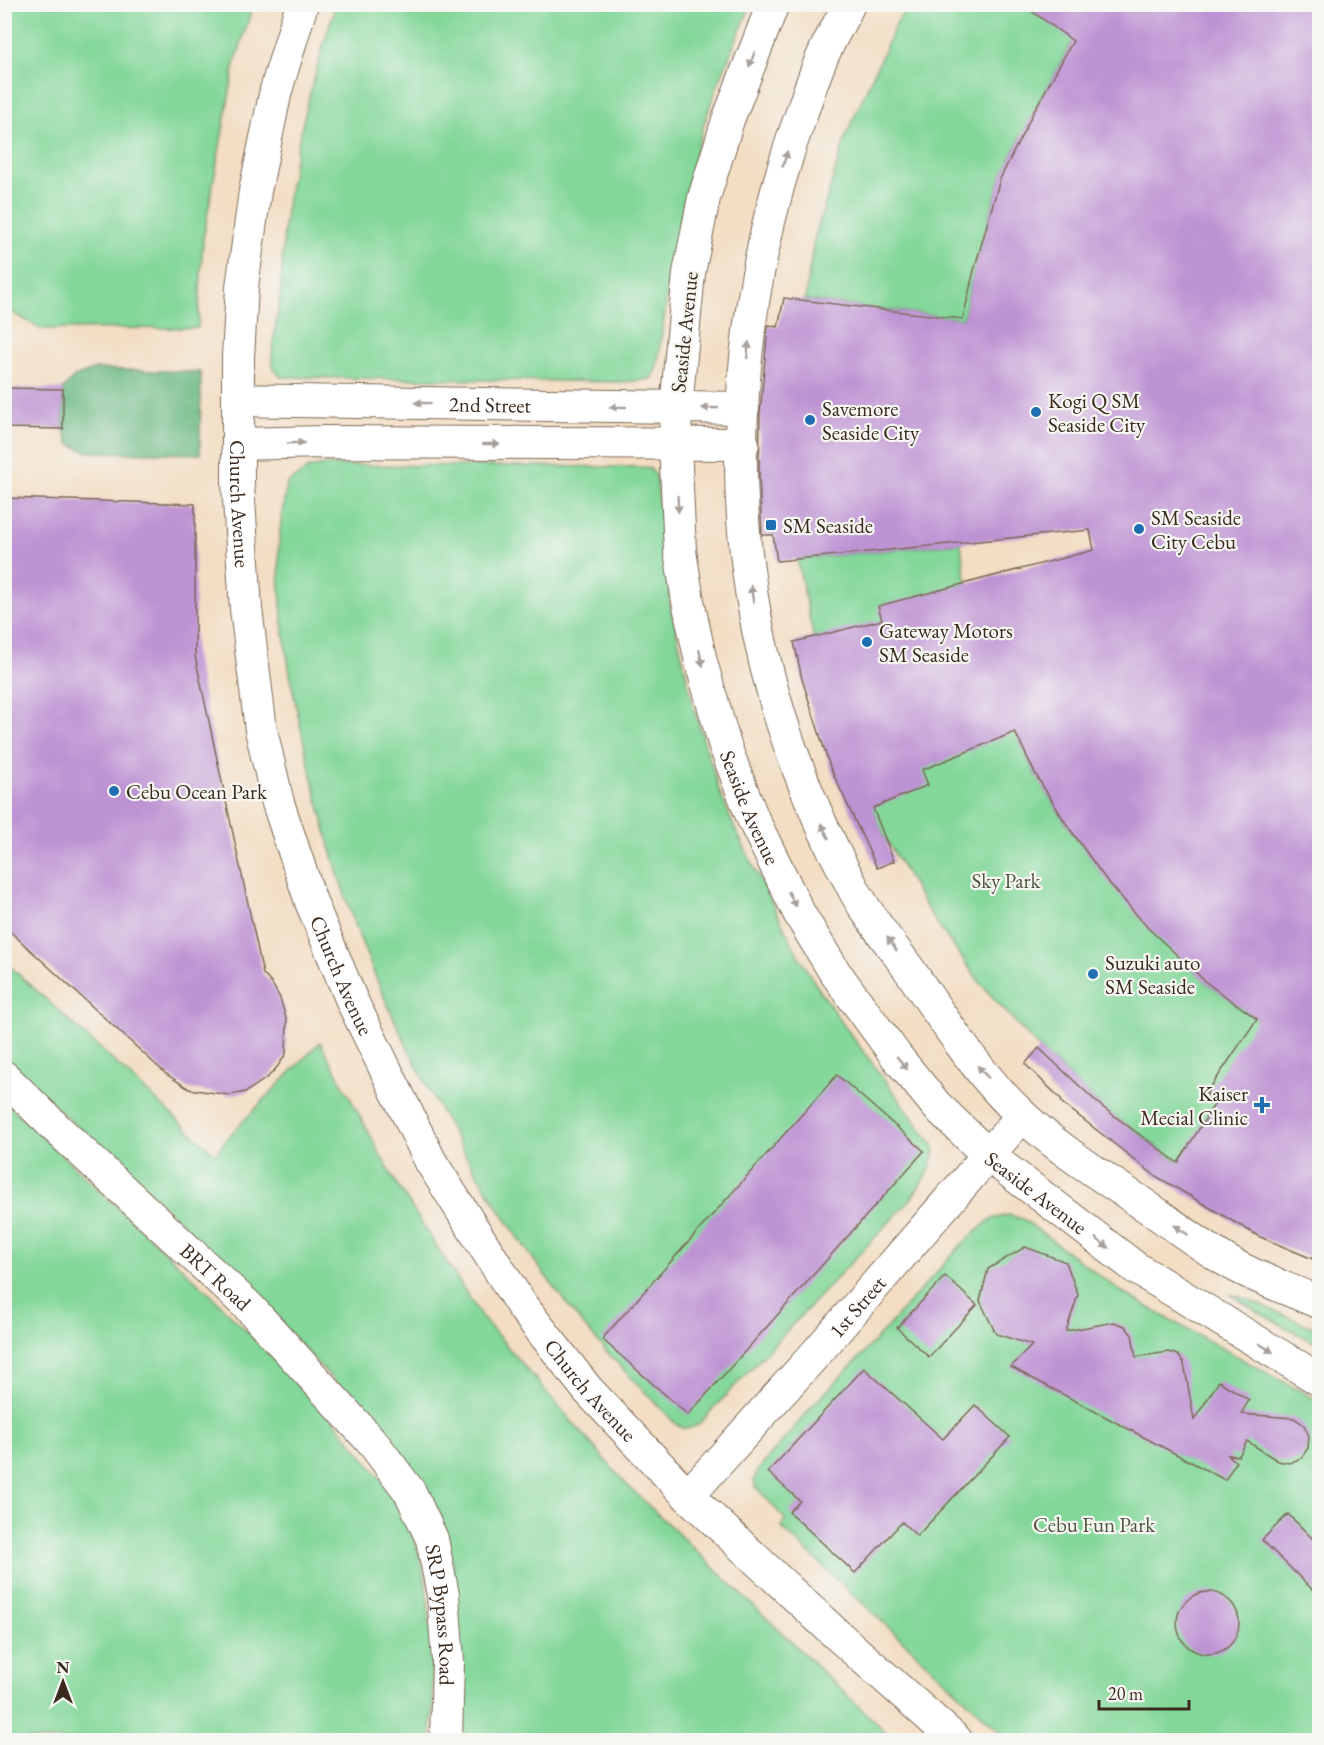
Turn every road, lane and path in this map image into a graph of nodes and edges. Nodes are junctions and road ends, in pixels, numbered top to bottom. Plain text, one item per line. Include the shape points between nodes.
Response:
1 (302, 4) edge
2 (773, 4) edge
3 (849, 4) edge
4 (238, 400) junction
5 (676, 407) junction
6 (743, 408) junction
7 (238, 444) junction
8 (743, 444) junction
9 (675, 446) junction
10 (4, 1077) edge
11 (1022, 1116) junction
12 (989, 1156) junction
13 (1320, 1303) edge
14 (1320, 1380) edge
15 (410, 1492) joint
16 (688, 1496) junction
17 (446, 1740) edge
18 (956, 1740) edge

1 - 4 street, Church Avenue via 276,90 255,191 242,287
2 -> 5 street, Seaside Avenue via 728,120 704,198 689,273
6 -> 3 street via 755,285 768,219 823,55
5 -> 4 street, 2nd Street
4 - 7 street, Church Avenue
6 -> 5 street, 2nd Street
5 - 9 street, Seaside Avenue
6 - 8 street
7 -> 9 street, 2nd Street
7 - 16 street, Church Avenue via 246,603 261,730 278,803 311,902 352,1001 431,1162 522,1306 587,1389
8 - 9 street, 2nd Street
11 -> 8 street via 978,1067 857,895 813,807 786,734 758,629 746,543
9 -> 12 street, Seaside Avenue via 680,552 688,601 722,736 753,819 799,913 834,971 936,1105
10 - 15 street, BRT Road via 249,1307 373,1443
11 - 12 street, 1st Street
13 -> 11 street via 1229,1263 1081,1162
12 -> 14 street, Seaside Avenue via 1136,1268
12 - 16 street, 1st Street
15 - 17 street, SRP Bypass Road via 432,1539 443,1595 448,1661
16 - 18 street, Church Avenue

